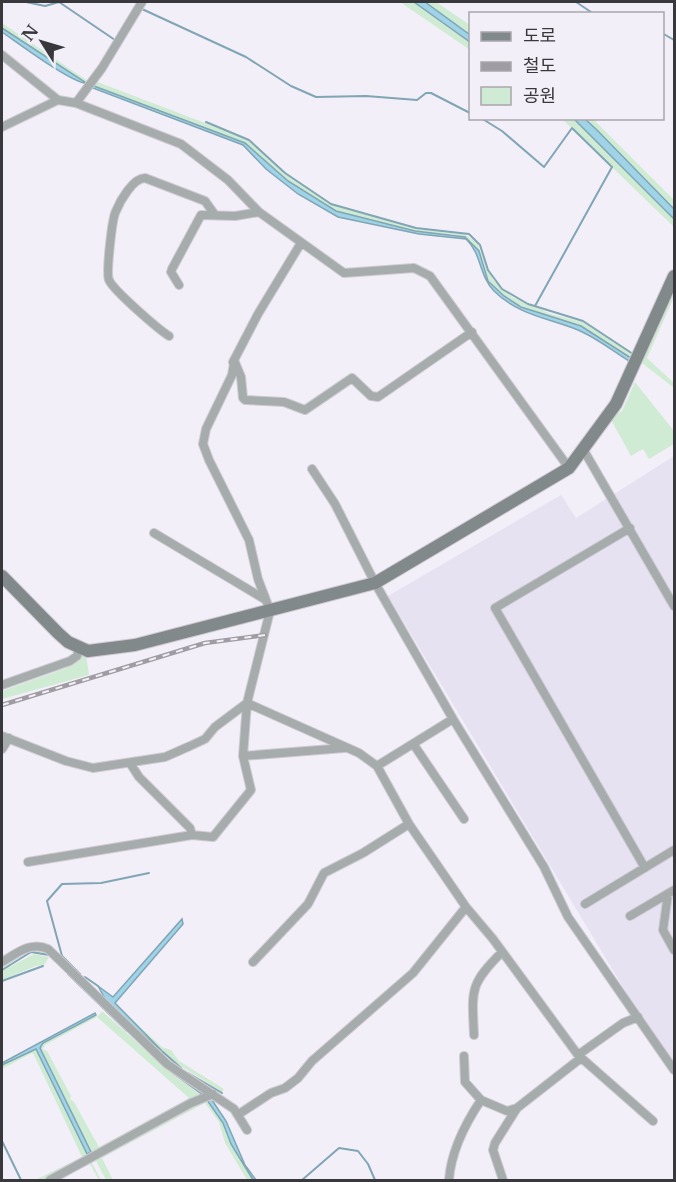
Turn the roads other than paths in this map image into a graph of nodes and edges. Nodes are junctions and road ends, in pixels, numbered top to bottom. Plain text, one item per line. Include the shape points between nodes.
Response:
1 (142, 2) edge
2 (2, 55) edge
3 (58, 100) junction
4 (76, 103) junction
5 (2, 127) edge
6 (259, 212) junction
7 (215, 215) junction
8 (301, 243) junction
9 (675, 276) edge
10 (179, 285) dead end
11 (472, 332) junction
12 (169, 336) dead end
13 (234, 360) junction
14 (226, 374) dead end
15 (583, 449) junction
16 (569, 468) junction
17 (312, 469) dead end
18 (630, 528) junction
19 (154, 533) dead end
20 (2, 576) edge
21 (375, 583) junction
22 (268, 605) junction
23 (675, 606) edge
24 (79, 648) junction
25 (2, 685) edge
26 (247, 703) junction
27 (453, 719) junction
28 (5, 737) edge
29 (414, 745) junction
30 (347, 748) junction
31 (2, 749) edge
32 (243, 756) junction
33 (130, 763) junction
34 (377, 765) junction
35 (464, 819) dead end
36 (409, 824) junction
37 (192, 835) junction
38 (675, 850) edge
39 (28, 862) dead end
40 (645, 868) junction
41 (671, 892) edge
42 (585, 903) dead end
43 (466, 907) junction
44 (630, 916) dead end
45 (675, 950) edge
46 (502, 952) junction
47 (2, 962) edge
48 (254, 962) dead end
49 (638, 1017) junction
50 (474, 1035) dead end
51 (464, 1056) dead end
52 (579, 1056) junction
53 (675, 1070) edge
54 (213, 1094) junction
55 (481, 1100) junction
56 (517, 1108) junction
57 (238, 1114) junction
58 (653, 1121) dead end
59 (247, 1130) dead end
60 (50, 1180) edge
61 (449, 1180) edge
62 (503, 1180) edge

1 - 4 street
2 - 3 street
3 - 4 street
3 - 5 street
4 - 6 street via 181,144 228,180
6 - 7 street
6 - 8 street
7 - 10 street via 201,215 172,269
7 - 12 street via 205,201 145,178 135,182 115,212 110,282 147,321
8 - 11 street via 344,273 414,268 424,271 436,281
8 - 13 street
9 - 15 street via 616,404
11 - 13 street via 378,397 371,396 352,378 305,410 284,402 245,400
11 - 16 street
13 - 14 street
13 - 22 street via 232,375 206,429 203,444 249,540
15 - 16 street
15 - 18 street
16 - 21 street
17 - 21 street via 341,514
18 - 23 street
18 - 40 street via 495,608
19 - 22 street
20 - 24 street via 58,633
21 - 22 street
21 - 27 street
22 - 24 street via 135,645 102,650
22 - 26 street
24 - 25 street via 70,661
26 - 30 street
26 - 32 street
26 - 33 street via 205,739 165,757
27 - 29 street
27 - 49 street via 544,867 568,917
28 - 31 street
28 - 33 street via 93,768
29 - 34 street
29 - 35 street
30 - 32 street
30 - 34 street
32 - 37 street via 251,786 249,795 213,837
33 - 37 street via 190,828
34 - 36 street
36 - 43 street
36 - 48 street via 363,854 324,873 308,904
37 - 39 street
38 - 40 street
40 - 42 street
41 - 44 street
41 - 45 street via 663,930
43 - 46 street
43 - 57 street via 413,973 312,1061 298,1078
46 - 50 street via 485,969 472,992
46 - 52 street
47 - 54 street via 29,946 48,949 167,1064
49 - 52 street via 623,1023
49 - 53 street
51 - 55 street via 465,1082
52 - 56 street
52 - 58 street
54 - 57 street
54 - 60 street
55 - 56 street via 507,1112
55 - 61 street via 463,1127 450,1164
56 - 62 street via 493,1150
57 - 59 street

